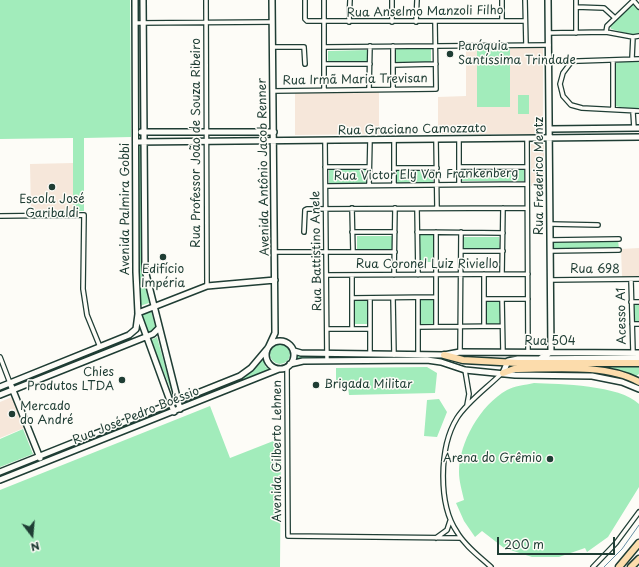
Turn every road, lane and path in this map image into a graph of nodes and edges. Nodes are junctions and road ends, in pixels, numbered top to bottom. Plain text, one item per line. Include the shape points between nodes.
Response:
1 (136, 0) edge
2 (143, 0) edge
3 (206, 0) edge
4 (272, 0) edge
5 (305, 0) edge
6 (324, 0) edge
7 (350, 0) edge
8 (392, 0) edge
9 (417, 0) edge
10 (502, 0) edge
11 (525, 0) edge
12 (548, 0) edge
13 (576, 0) edge
14 (633, 0) edge
15 (576, 7) junction
16 (639, 7) edge
17 (615, 18) junction
18 (502, 21) junction
19 (526, 21) junction
20 (206, 22) junction
21 (272, 22) junction
22 (349, 22) junction
23 (392, 22) junction
24 (416, 22) junction
25 (435, 22) junction
26 (136, 23) junction
27 (144, 23) junction
28 (324, 23) junction
29 (606, 32) junction
30 (548, 33) junction
31 (576, 33) junction
32 (639, 36) edge
33 (633, 38) junction
34 (526, 45) junction
35 (549, 45) junction
36 (370, 46) junction
37 (393, 46) junction
38 (436, 46) junction
39 (272, 47) junction
40 (325, 47) junction
41 (632, 58) junction
42 (639, 58) edge
43 (572, 61) junction
44 (613, 61) junction
45 (549, 62) junction
46 (305, 64) dead end
47 (324, 64) junction
48 (370, 64) junction
49 (436, 64) junction
50 (393, 65) junction
51 (393, 89) junction
52 (324, 90) junction
53 (369, 90) junction
54 (274, 91) junction
55 (613, 108) junction
56 (639, 111) edge
57 (633, 112) junction
58 (636, 128) edge
59 (550, 129) junction
60 (136, 132) junction
61 (143, 132) junction
62 (206, 132) junction
63 (274, 132) junction
64 (639, 138) edge
65 (527, 139) junction
66 (550, 139) junction
67 (370, 140) junction
68 (394, 140) junction
69 (436, 140) junction
70 (459, 140) junction
71 (274, 141) junction
72 (325, 141) junction
73 (136, 142) junction
74 (143, 142) junction
75 (206, 142) junction
76 (325, 167) junction
77 (369, 167) junction
78 (460, 167) junction
79 (527, 167) junction
80 (394, 168) junction
81 (436, 168) junction
82 (436, 184) junction
83 (460, 184) junction
84 (527, 184) junction
85 (369, 185) junction
86 (394, 185) junction
87 (326, 186) junction
88 (326, 208) junction
89 (352, 208) junction
90 (395, 208) junction
91 (437, 208) junction
92 (503, 208) junction
93 (527, 208) junction
94 (417, 209) junction
95 (0, 216) edge
96 (550, 224) junction
97 (598, 225) dead end
98 (304, 232) dead end
99 (352, 232) junction
100 (395, 232) junction
101 (418, 232) junction
102 (436, 232) junction
103 (461, 232) junction
104 (503, 233) junction
105 (619, 239) dead end
106 (550, 240) junction
107 (619, 250) dead end
108 (461, 251) junction
109 (503, 251) junction
110 (550, 251) junction
111 (275, 252) junction
112 (326, 252) junction
113 (353, 252) junction
114 (395, 252) junction
115 (418, 274) junction
116 (436, 274) junction
117 (460, 274) junction
118 (484, 274) junction
119 (502, 274) junction
120 (528, 274) junction
121 (327, 275) junction
122 (352, 275) junction
123 (394, 275) junction
124 (275, 280) junction
125 (550, 280) junction
126 (631, 280) junction
127 (639, 280) edge
128 (207, 286) junction
129 (352, 298) junction
130 (370, 298) junction
131 (393, 298) junction
132 (418, 298) junction
133 (436, 298) junction
134 (484, 299) junction
135 (502, 299) junction
136 (528, 299) junction
137 (631, 302) junction
138 (639, 302) edge
139 (155, 306) junction
140 (138, 313) junction
141 (632, 324) junction
142 (639, 324) edge
143 (484, 326) junction
144 (502, 326) junction
145 (418, 327) junction
146 (436, 327) junction
147 (460, 327) junction
148 (159, 328) junction
149 (328, 328) junction
150 (352, 329) junction
151 (370, 329) junction
152 (276, 333) junction
153 (146, 337) junction
154 (281, 341) junction
155 (100, 347) junction
156 (268, 348) junction
157 (294, 351) junction
158 (460, 352) junction
159 (503, 352) junction
160 (528, 352) junction
161 (551, 352) junction
162 (633, 352) junction
163 (639, 353) edge
164 (328, 354) junction
165 (341, 354) junction
166 (370, 354) junction
167 (418, 355) junction
168 (444, 355) junction
169 (0, 357) edge
170 (395, 357) junction
171 (427, 357) junction
172 (541, 358) junction
173 (639, 358) edge
174 (341, 360) junction
175 (327, 361) junction
176 (508, 361) junction
177 (639, 363) edge
178 (288, 366) junction
179 (279, 369) junction
180 (465, 370) junction
181 (503, 373) junction
182 (10, 383) junction
183 (638, 386) edge
184 (0, 387) edge
185 (13, 390) junction
186 (0, 395) edge
187 (178, 401) junction
188 (171, 404) junction
189 (467, 405) junction
190 (180, 409) junction
191 (174, 412) junction
192 (40, 457) junction
193 (42, 464) junction
194 (0, 472) edge
195 (0, 480) edge
196 (639, 512) edge
197 (450, 521) junction
198 (461, 538) junction
199 (436, 539) junction
200 (639, 543) edge
201 (639, 559) edge
202 (491, 567) edge
203 (593, 567) edge
204 (620, 567) edge
205 (631, 567) edge

1 - 26 street, Avenida Palmira Gobbi
2 - 27 street, Avenida Palmira Gobbi
3 - 20 street, Rua Professor João de Souza Ribeiro
4 - 21 street, Avenida Antônio Jacob Renner
5 - 28 street, Rua Anselmo Manzoli Filho via 305,21
6 - 28 street
7 - 22 street
8 - 23 street
9 - 24 street
10 - 18 street
11 - 19 street
12 - 30 street, Rua Frederico Mentz
13 - 15 street
14 - 16 street
14 - 17 street
15 - 17 street via 604,8
15 - 31 street
17 - 29 street via 607,26
18 - 19 street, Rua Anselmo Manzoli Filho
18 - 25 street, Rua Anselmo Manzoli Filho
19 - 34 street
20 - 21 street
20 - 27 street
20 - 62 street, Rua Professor João de Souza Ribeiro
21 - 39 street, Avenida Antônio Jacob Renner
22 - 23 street, Rua Anselmo Manzoli Filho
22 - 28 street, Rua Anselmo Manzoli Filho
23 - 24 street, Rua Anselmo Manzoli Filho
24 - 25 street, Rua Anselmo Manzoli Filho
25 - 38 street
26 - 27 street
26 - 60 street, Avenida Palmira Gobbi
27 - 61 street, Avenida Palmira Gobbi
28 - 40 street
29 - 31 street
29 - 33 street
30 - 31 street
30 - 35 street, Rua Frederico Mentz
32 - 33 street
33 - 41 street
34 - 35 street
34 - 38 street
35 - 45 street, Rua Frederico Mentz
36 - 37 street
36 - 40 street
36 - 48 street
37 - 38 street
37 - 50 street
38 - 49 street
39 - 46 street via 304,47
39 - 54 street, Avenida Antônio Jacob Renner
40 - 47 street
41 - 42 street
41 - 44 street
43 - 44 street
43 - 45 street
43 - 55 street via 563,73 560,84 563,96 571,105 582,108
44 - 55 street
45 - 59 street, Rua Frederico Mentz
47 - 48 street
47 - 52 street
48 - 53 street
49 - 50 street
49 - 51 street, Rua Irmã Maria Trevisan via 436,89
50 - 51 street
51 - 53 street, Rua Irmã Maria Trevisan
52 - 53 street, Rua Irmã Maria Trevisan
52 - 54 street, Rua Irmã Maria Trevisan
54 - 63 street, Avenida Antônio Jacob Renner
55 - 57 street
56 - 57 street
57 - 58 street
58 - 59 street
59 - 66 street, Rua Frederico Mentz
60 - 61 street
60 - 73 street, Avenida Palmira Gobbi
61 - 62 street
61 - 74 street, Avenida Palmira Gobbi
62 - 63 street
62 - 75 street, Rua Professor João de Souza Ribeiro
63 - 71 street, Avenida Antônio Jacob Renner
64 - 66 street, Rua Graciano Camozzato
65 - 66 street, Rua Graciano Camozzato
65 - 70 street, Rua Graciano Camozzato
65 - 79 street
66 - 96 street, Rua Frederico Mentz
67 - 68 street, Rua Graciano Camozzato
67 - 72 street, Rua Graciano Camozzato
67 - 77 street
68 - 69 street, Rua Graciano Camozzato
68 - 80 street
69 - 70 street, Rua Graciano Camozzato
69 - 81 street
70 - 78 street
71 - 72 street, Rua Graciano Camozzato
71 - 75 street, Rua Graciano Camozzato
71 - 111 street, Avenida Antônio Jacob Renner
72 - 76 street, Rua Battistino Anele
73 - 74 street, Rua Graciano Camozzato
73 - 140 street, Avenida Palmira Gobbi
74 - 75 street, Rua Graciano Camozzato
74 - 139 street, Avenida Palmira Gobbi via 145,270
75 - 128 street, Rua Professor João de Souza Ribeiro
76 - 77 street
76 - 87 street, Rua Battistino Anele
77 - 85 street
78 - 79 street
78 - 83 street
79 - 84 street
80 - 81 street
80 - 86 street
81 - 82 street
82 - 83 street, Rua Victor Ely Von Frankenberg
82 - 86 street, Rua Victor Ely Von Frankenberg
82 - 91 street
83 - 84 street, Rua Victor Ely Von Frankenberg
84 - 93 street
85 - 86 street, Rua Victor Ely Von Frankenberg
85 - 87 street, Rua Victor Ely Von Frankenberg
87 - 88 street, Rua Battistino Anele
88 - 89 street
88 - 98 street via 305,210
88 - 112 street, Rua Battistino Anele
89 - 90 street
89 - 99 street
90 - 94 street
90 - 100 street
91 - 92 street
91 - 94 street
92 - 93 street
92 - 104 street
93 - 120 street
94 - 101 street
95 - 155 street via 84,215 83,283 86,315
96 - 97 street
96 - 106 street, Rua Frederico Mentz
99 - 100 street
99 - 113 street
100 - 114 street
101 - 102 street
101 - 115 street
102 - 103 street
102 - 116 street
103 - 104 street
103 - 108 street
104 - 109 street
105 - 106 street
106 - 110 street, Rua Frederico Mentz
107 - 110 street
108 - 109 street
108 - 117 street
109 - 119 street
110 - 125 street, Rua Frederico Mentz
111 - 112 street
111 - 124 street, Avenida Antônio Jacob Renner
112 - 113 street
112 - 121 street, Rua Battistino Anele
113 - 114 street
114 - 123 street
115 - 116 street, Rua Coronel Luiz Riviello
115 - 123 street, Rua Coronel Luiz Riviello
116 - 117 street, Rua Coronel Luiz Riviello
116 - 133 street
117 - 118 street, Rua Coronel Luiz Riviello
117 - 147 street
118 - 119 street, Rua Coronel Luiz Riviello
118 - 134 street
119 - 120 street, Rua Coronel Luiz Riviello
120 - 136 street
121 - 122 street, Rua Coronel Luiz Riviello
121 - 149 street, Rua Battistino Anele
122 - 123 street, Rua Coronel Luiz Riviello
122 - 129 street
124 - 128 street
124 - 152 street, Avenida Antônio Jacob Renner
125 - 126 street, Rua 698
125 - 161 street, Rua Frederico Mentz
126 - 127 street, Rua 698
126 - 137 street, Acesso A1
128 - 139 street
129 - 130 street
129 - 150 street
130 - 131 street
130 - 151 street
131 - 132 street
131 - 170 street
132 - 133 street
132 - 145 street
133 - 146 street
134 - 135 street
134 - 143 street
135 - 136 street
135 - 144 street
136 - 160 street
137 - 138 street
137 - 141 street, Acesso A1
139 - 140 street
139 - 148 street, Avenida Palmira Gobbi
140 - 153 street, Avenida Palmira Gobbi
140 - 155 street via 136,329 133,332
141 - 142 street
141 - 162 street, Acesso A1
143 - 144 street
143 - 147 street
144 - 159 street
145 - 146 street
145 - 167 street
146 - 147 street
147 - 158 street
148 - 153 street
148 - 187 street, Avenida Palmira Gobbi
149 - 150 street
149 - 164 street, Rua Battistino Anele
150 - 151 street
151 - 166 street
152 - 154 street
152 - 156 street, Avenida Antônio Jacob Renner
153 - 185 street
153 - 188 street, Avenida Palmira Gobbi
154 - 156 street
154 - 157 street via 290,344
155 - 182 street
156 - 179 street via 268,362
156 - 187 street, Rua José Pedro Boéssio via 251,368 240,376
157 - 164 street
157 - 178 street via 294,357
158 - 159 street, Rua 504
158 - 168 street, Rua 504
159 - 160 street, Rua 504
160 - 161 street, Rua 504
161 - 162 street, Rua 504
161 - 172 street
162 - 163 street, Rua 504
164 - 165 street
164 - 175 street, Rua Battistino Anele
165 - 166 street
165 - 174 street
166 - 170 street
167 - 170 street
167 - 171 street
168 - 171 street, Rua 504
168 - 176 highway via 463,360
169 - 182 street
170 - 171 street
170 - 174 street
171 - 180 street
172 - 173 street
172 - 176 street via 518,358
174 - 175 street
175 - 178 street via 303,361
176 - 177 highway
176 - 181 street
178 - 179 street
178 - 199 street, Avenida Gilberto Lehnen via 288,536
179 - 190 street, Rua José Pedro Boéssio
180 - 181 street
180 - 189 street via 469,394
181 - 183 street via 592,376
181 - 183 highway via 514,369 597,370 619,374
181 - 189 street
182 - 184 street
182 - 185 street
185 - 186 street
185 - 192 street
187 - 188 street, Rua José Pedro Boéssio
187 - 190 street, Avenida Palmira Gobbi
188 - 191 street, Avenida Palmira Gobbi
188 - 192 street, Rua José Pedro Boéssio
189 - 197 street via 448,436 445,453 444,497
190 - 191 street, Rua José Pedro Boéssio
191 - 193 street, Rua José Pedro Boéssio
192 - 193 street
192 - 194 street, Rua José Pedro Boéssio
193 - 195 street, Rua José Pedro Boéssio
196 - 203 street via 616,543
197 - 198 street
197 - 199 street via 447,530
198 - 199 street
198 - 202 street
200 - 204 highway
201 - 205 highway

